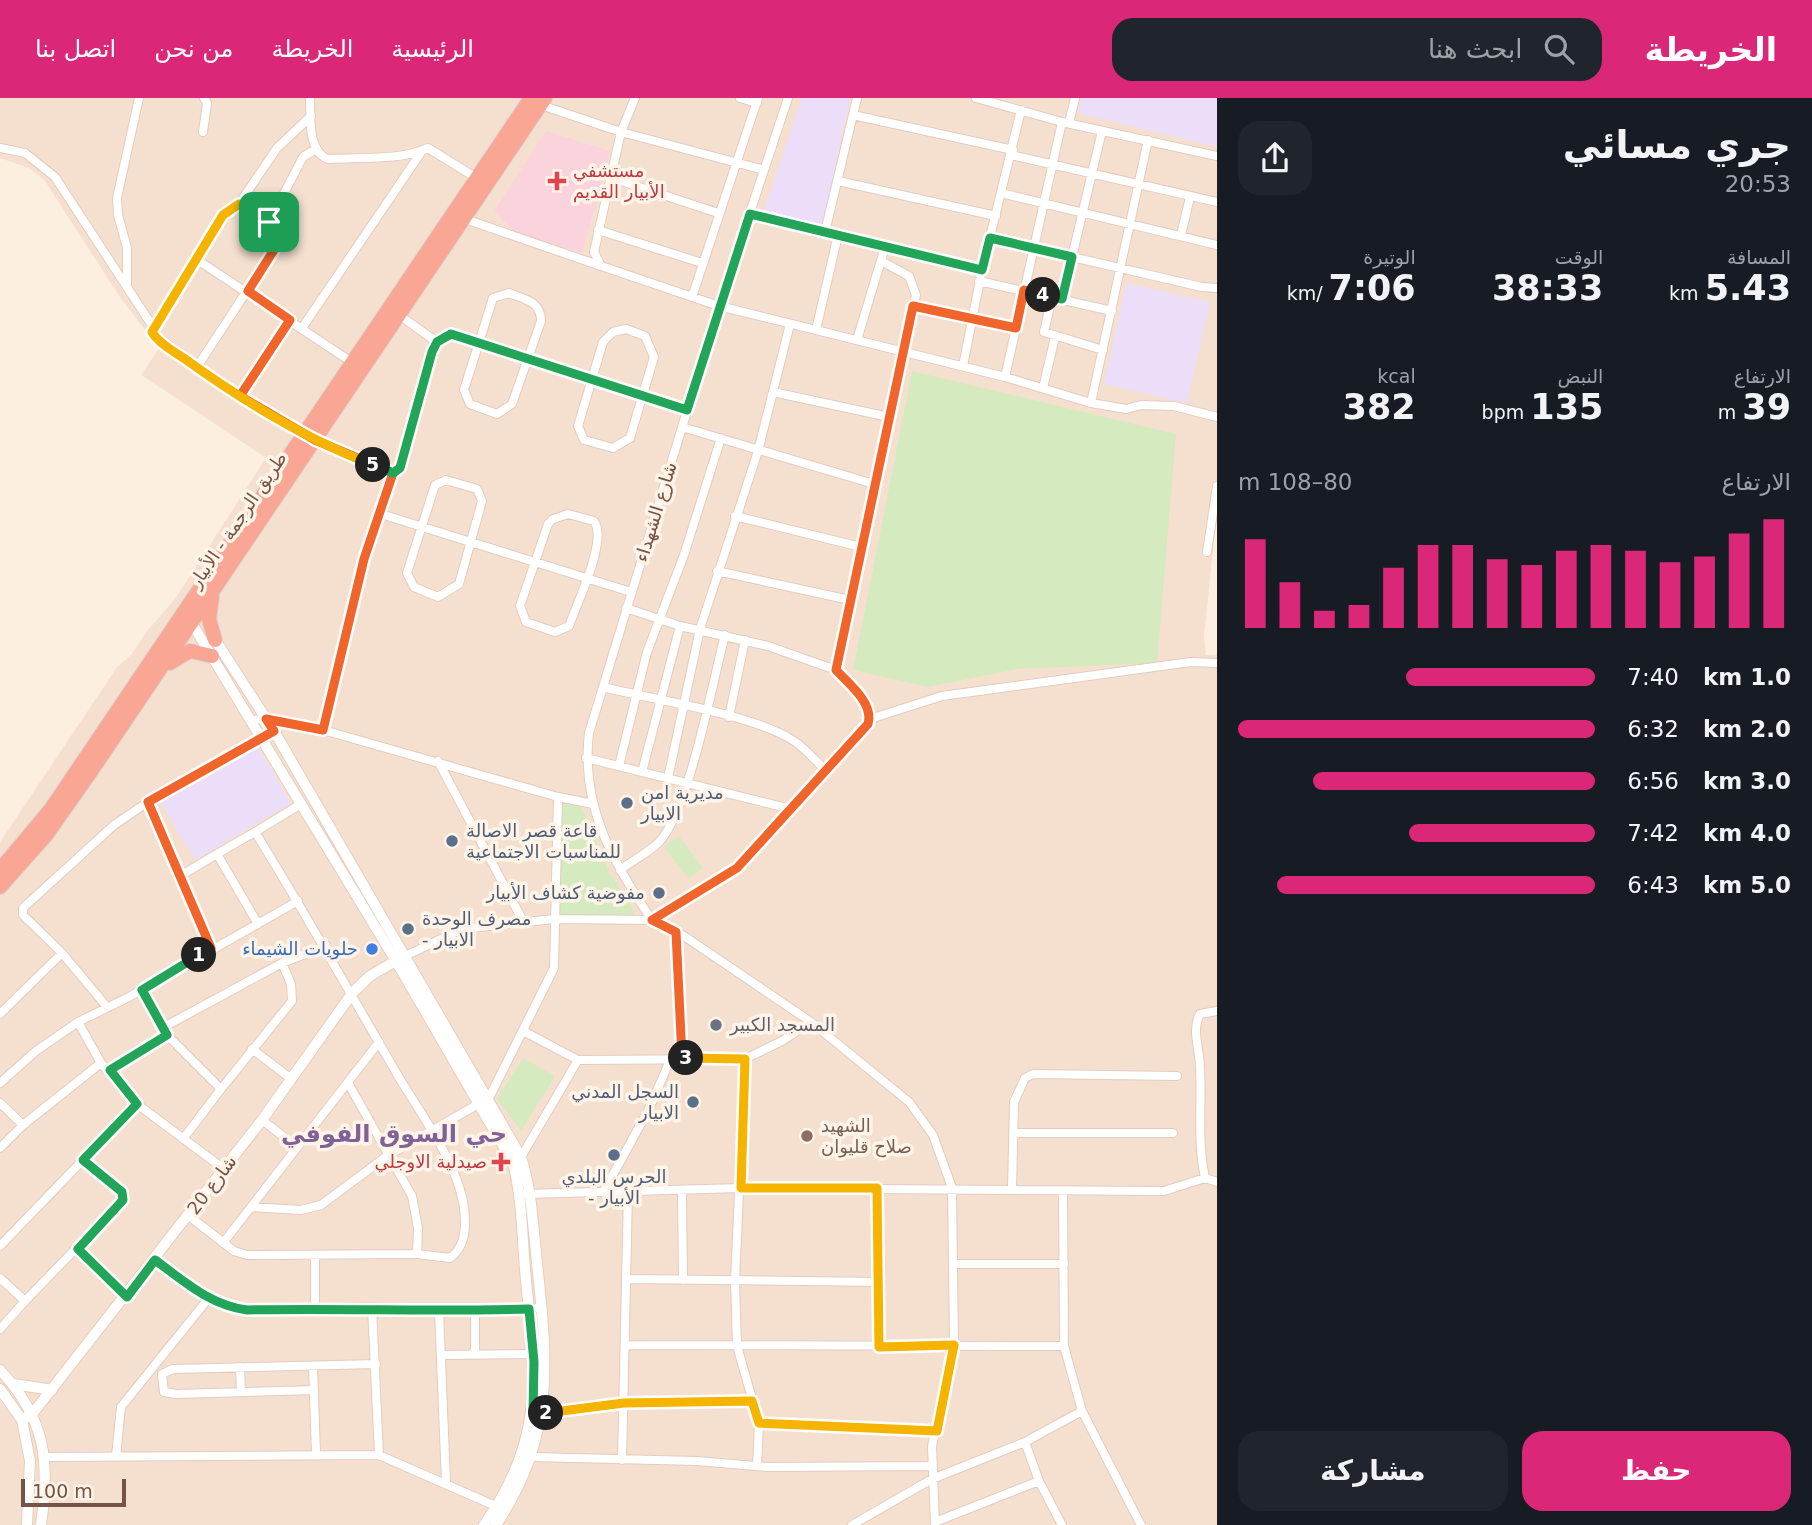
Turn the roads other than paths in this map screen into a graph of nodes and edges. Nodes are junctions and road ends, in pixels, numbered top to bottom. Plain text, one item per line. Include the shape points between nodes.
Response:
1 (139, 98) edge
2 (204, 98) edge
3 (310, 98) edge
4 (635, 98) edge
5 (740, 98) edge
6 (788, 98) edge
7 (857, 98) edge
8 (976, 98) edge
9 (1075, 98) edge
10 (536, 100) edge
11 (757, 101) edge
12 (1021, 110) junction
13 (853, 115) junction
14 (310, 117) junction
15 (1066, 123) junction
16 (1102, 131) junction
17 (203, 132) dead end
18 (621, 132) junction
19 (1148, 140) junction
20 (0, 148) edge
21 (316, 149) junction
22 (1012, 152) junction
23 (420, 154) junction
24 (1217, 156) edge
25 (739, 162) junction
26 (1053, 163) junction
27 (764, 170) junction
28 (1091, 173) junction
29 (609, 177) junction
30 (838, 181) junction
31 (482, 182) junction
32 (1140, 186) junction
33 (1002, 193) junction
34 (1190, 197) junction
35 (1217, 202) edge
36 (239, 204) junction
37 (1044, 204) junction
38 (718, 213) junction
39 (1082, 213) junction
40 (750, 214) junction
41 (996, 216) junction
42 (465, 219) junction
43 (269, 222) junction
44 (1132, 223) junction
45 (598, 230) junction
46 (825, 232) junction
47 (838, 235) junction
48 (1181, 235) junction
49 (990, 238) junction
50 (1217, 245) edge
51 (885, 247) junction
52 (1034, 248) junction
53 (1072, 257) junction
54 (196, 259) junction
55 (881, 261) junction
56 (702, 263) junction
57 (601, 266) junction
58 (1122, 269) junction
59 (982, 270) junction
60 (979, 281) junction
61 (1217, 288) edge
62 (127, 289) junction
63 (1024, 290) junction
64 (248, 291) junction
65 (692, 297) junction
66 (1052, 297) junction
67 (1062, 299) junction
68 (719, 306) junction
69 (913, 306) junction
70 (1112, 311) junction
71 (399, 315) junction
72 (972, 319) junction
73 (290, 320) junction
74 (790, 324) junction
75 (153, 327) junction
76 (302, 328) junction
77 (1016, 328) junction
78 (816, 330) junction
79 (1055, 337) junction
80 (857, 340) junction
81 (480, 341) junction
82 (437, 342) junction
83 (1103, 350) junction
84 (903, 351) junction
85 (530, 358) junction
86 (353, 363) junction
87 (963, 366) junction
88 (197, 368) junction
89 (1005, 377) junction
90 (592, 378) junction
91 (1043, 388) junction
92 (773, 392) junction
93 (643, 395) junction
94 (240, 396) junction
95 (1091, 403) junction
96 (687, 410) junction
97 (1217, 416) edge
98 (888, 417) junction
99 (682, 427) junction
100 (310, 438) junction
101 (721, 438) junction
102 (758, 451) junction
103 (393, 473) junction
104 (874, 484) junction
105 (1217, 486) edge
106 (381, 514) junction
107 (735, 516) junction
108 (423, 527) junction
109 (472, 543) junction
110 (861, 547) junction
111 (1207, 552) dead end
112 (536, 562) junction
113 (716, 571) junction
114 (587, 579) junction
115 (216, 587) junction
116 (631, 592) junction
117 (850, 600) junction
118 (626, 608) junction
119 (192, 612) junction
120 (658, 619) junction
121 (680, 626) junction
122 (700, 629) junction
123 (725, 635) junction
124 (215, 640) junction
125 (745, 640) junction
126 (212, 656) junction
127 (1217, 663) edge
128 (836, 670) junction
129 (158, 674) junction
130 (603, 687) junction
131 (636, 695) junction
132 (660, 701) junction
133 (684, 705) junction
134 (705, 711) junction
135 (729, 717) junction
136 (266, 719) junction
137 (870, 719) junction
138 (251, 720) junction
139 (323, 730) junction
140 (274, 731) junction
141 (262, 738) junction
142 (586, 758) junction
143 (438, 761) junction
144 (619, 766) junction
145 (826, 771) junction
146 (642, 772) junction
147 (668, 778) junction
148 (687, 783) junction
149 (558, 797) junction
150 (148, 802) junction
151 (301, 804) junction
152 (593, 804) junction
153 (791, 809) junction
154 (255, 832) junction
155 (217, 854) junction
156 (0, 870) edge
157 (620, 870) junction
158 (180, 876) junction
159 (0, 887) edge
160 (298, 901) junction
161 (554, 919) junction
162 (652, 920) junction
163 (523, 921) junction
164 (258, 924) junction
165 (676, 932) junction
166 (326, 946) junction
167 (211, 948) junction
168 (62, 953) junction
169 (401, 958) junction
170 (282, 963) junction
171 (142, 990) junction
172 (353, 992) junction
173 (107, 1007) junction
174 (1217, 1010) edge
175 (0, 1014) edge
176 (78, 1022) junction
177 (811, 1022) junction
178 (166, 1031) junction
179 (523, 1031) junction
180 (379, 1042) junction
181 (251, 1049) junction
182 (671, 1058) junction
183 (682, 1058) junction
184 (745, 1059) junction
185 (578, 1060) junction
186 (101, 1063) junction
187 (110, 1070) junction
188 (1178, 1076) dead end
189 (290, 1078) junction
190 (0, 1083) edge
191 (348, 1083) junction
192 (221, 1089) junction
193 (485, 1101) junction
194 (0, 1103) edge
195 (137, 1104) junction
196 (262, 1120) junction
197 (23, 1125) junction
198 (1013, 1133) junction
199 (1173, 1133) dead end
200 (431, 1134) junction
201 (183, 1139) junction
202 (297, 1147) junction
203 (0, 1149) edge
204 (387, 1156) junction
205 (521, 1157) junction
206 (83, 1160) junction
207 (224, 1169) junction
208 (1205, 1178) junction
209 (1217, 1182) edge
210 (741, 1188) junction
211 (877, 1188) junction
212 (953, 1188) junction
213 (1012, 1189) junction
214 (604, 1191) junction
215 (682, 1191) junction
216 (1063, 1192) junction
217 (628, 1193) junction
218 (524, 1194) junction
219 (251, 1207) junction
220 (189, 1216) junction
221 (223, 1243) junction
222 (0, 1246) edge
223 (78, 1249) junction
224 (417, 1254) junction
225 (316, 1255) junction
226 (155, 1260) junction
227 (955, 1264) junction
228 (1063, 1264) junction
229 (0, 1278) edge
230 (627, 1279) junction
231 (683, 1280) junction
232 (735, 1281) junction
233 (880, 1282) junction
234 (127, 1297) junction
235 (208, 1299) junction
236 (25, 1301) junction
237 (372, 1307) junction
238 (542, 1308) junction
239 (315, 1309) junction
240 (529, 1309) junction
241 (439, 1311) junction
242 (475, 1311) junction
243 (0, 1329) edge
244 (626, 1345) junction
245 (954, 1345) junction
246 (737, 1346) junction
247 (1063, 1346) junction
248 (879, 1347) junction
249 (475, 1354) junction
250 (533, 1354) junction
251 (441, 1355) junction
252 (376, 1364) junction
253 (313, 1366) junction
254 (240, 1367) junction
255 (0, 1370) edge
256 (13, 1384) junction
257 (0, 1389) edge
258 (52, 1390) junction
259 (314, 1390) junction
260 (241, 1392) junction
261 (752, 1401) junction
262 (624, 1403) junction
263 (1082, 1411) junction
264 (33, 1413) junction
265 (538, 1413) junction
266 (22, 1420) junction
267 (759, 1423) junction
268 (937, 1431) junction
269 (1025, 1442) junction
270 (316, 1454) junction
271 (379, 1455) junction
272 (116, 1456) junction
273 (46, 1457) junction
274 (532, 1457) junction
275 (622, 1460) junction
276 (757, 1466) junction
277 (932, 1466) junction
278 (932, 1479) junction
279 (1039, 1481) junction
280 (446, 1483) junction
281 (502, 1508) junction
282 (935, 1524) edge
283 (27, 1525) edge
284 (41, 1525) edge
285 (484, 1525) edge
286 (496, 1525) edge
287 (852, 1525) edge
288 (1062, 1525) edge
289 (1141, 1525) edge

1 - 62 street via 117,198 127,248
2 - 17 street
3 - 14 street
4 - 18 street
5 - 11 street
6 - 27 street, شارع الشهداء
7 - 13 street
8 - 12 street
9 - 15 street
10 - 18 street
10 - 31 highway, طريق الرجمة - الأبيار
11 - 25 street
12 - 15 street
12 - 22 street
13 - 22 street
13 - 30 street
14 - 21 street
14 - 36 street via 277,148
15 - 16 street
15 - 26 street
16 - 19 street
16 - 28 street
18 - 25 street
18 - 29 street
19 - 24 street
19 - 32 street
20 - 62 street via 25,153 54,177
21 - 23 street via 328,159
21 - 43 street via 303,157
22 - 26 street
22 - 33 street
23 - 31 street via 431,149
23 - 76 street
25 - 27 street
25 - 38 street
26 - 28 street
26 - 37 street
27 - 40 street, شارع الشهداء
28 - 32 street
28 - 39 street
29 - 38 street
29 - 45 street
30 - 41 street
30 - 46 street
31 - 42 highway, طريق الرجمة - الأبيار
31 - 86 highway, طريق الرجمة - الأبيار
32 - 34 street
32 - 44 street
33 - 37 street
33 - 41 street
34 - 35 street
34 - 48 street
36 - 43 street
36 - 54 street via 223,215
37 - 39 street
37 - 52 street
38 - 56 street
39 - 44 street
39 - 53 street
40 - 46 street
40 - 68 street, شارع الشهداء
41 - 49 street
42 - 57 street
42 - 71 highway, طريق الرجمة - الأبيار
43 - 64 street via 279,242
44 - 48 street
44 - 58 street
45 - 56 street
45 - 57 street via 594,252
46 - 47 street
47 - 51 street
47 - 78 street
48 - 50 street
49 - 52 street
49 - 59 street
51 - 55 street
51 - 59 street
52 - 53 street
52 - 63 street
53 - 58 street
53 - 67 street
54 - 64 street
54 - 75 street
55 - 69 street via 909,276 915,286
55 - 80 street
56 - 65 street
57 - 65 street
58 - 61 street
58 - 70 street
59 - 60 street
60 - 63 street
60 - 72 street
62 - 75 street
63 - 66 street
63 - 77 street
64 - 73 street
64 - 88 street
65 - 68 street
66 - 67 street
66 - 79 street via 1043,327
67 - 70 street
68 - 74 street
68 - 96 street, شارع الشهداء
69 - 72 street
69 - 84 street
70 - 83 street
71 - 82 street
71 - 100 highway, طريق الرجمة - الأبيار
72 - 77 street
72 - 87 street
73 - 76 street
73 - 94 street
74 - 78 street
74 - 92 street
75 - 88 street via 155,337
76 - 86 street
77 - 89 street
78 - 80 street
79 - 83 street
79 - 91 street
80 - 84 street
81 - 82 street via 451,334
81 - 85 street
81 - 85 street via 493,298 509,293 533,302 541,315
81 - 85 street via 465,398 497,414 512,404
82 - 103 street via 400,468
83 - 95 street
84 - 87 street
84 - 98 street
85 - 90 street
86 - 100 highway, طريق الرجمة - الأبيار
87 - 89 street
88 - 94 street
89 - 91 street
90 - 93 street
90 - 93 street via 603,342 613,332 626,329 645,336 653,348
90 - 93 street via 578,426 584,440 612,449 621,445 630,438
91 - 95 street
92 - 98 street
92 - 102 street
93 - 96 street
94 - 100 street
95 - 97 street via 1126,409 1174,406
96 - 99 street, شارع الشهداء
98 - 104 street
99 - 101 street
99 - 116 street, شارع الشهداء
100 - 103 street
100 - 115 highway, طريق الرجمة - الأبيار
100 - 119 highway, طريق الرجمة - الأبيار
101 - 102 street
101 - 120 street via 684,555
102 - 104 street
102 - 107 street
103 - 106 street
104 - 110 street
105 - 111 street
106 - 108 street
106 - 139 street via 364,559
107 - 110 street
107 - 113 street
108 - 109 street
108 - 109 street via 439,482 477,489 482,500
108 - 109 street via 407,573 414,587 432,596 445,595 459,584
109 - 112 street
110 - 117 street
112 - 114 street
112 - 114 street via 553,519 568,514 594,521 600,532
112 - 114 street via 520,606 522,615 526,622 555,632 569,625
113 - 117 street
113 - 122 street
114 - 116 street
115 - 119 highway, طريق الرجمة - الأبيار
115 - 124 highway via 209,608
116 - 118 street, شارع الشهداء
117 - 128 street
118 - 120 street
118 - 130 street, شارع الشهداء
119 - 124 street
119 - 126 street
119 - 129 highway, طريق الرجمة - الأبيار
119 - 156 highway, طريق الرجمة - الأبيار via 51,809
120 - 121 street
120 - 131 street
121 - 122 street
121 - 132 street
122 - 123 street
122 - 133 street
123 - 125 street
123 - 134 street
124 - 136 street
125 - 128 street
125 - 135 street
126 - 129 highway via 183,653
126 - 138 street
127 - 137 street via 1191,662 979,690 942,696
128 - 137 street via 864,700
129 - 159 highway, طريق الرجمة - الأبيار via 47,834
130 - 131 street
130 - 142 street, شارع الشهداء
131 - 132 street
131 - 144 street
132 - 133 street
132 - 146 street
133 - 134 street
133 - 147 street
134 - 135 street
134 - 148 street
135 - 145 street via 795,742
136 - 138 street
136 - 139 street
136 - 140 street
137 - 145 street
138 - 141 street
139 - 143 street
140 - 141 street
140 - 169 street
141 - 150 street
141 - 151 street
142 - 144 street
142 - 152 street, شارع الشهداء
143 - 149 street
143 - 163 street
144 - 146 street
145 - 153 street
146 - 147 street
147 - 148 street
148 - 153 street
148 - 157 street via 659,842
149 - 152 street
149 - 161 street
150 - 158 street
150 - 168 street via 114,825 23,908 23,915
151 - 154 street
151 - 169 street
152 - 157 street, شارع الشهداء via 597,825
153 - 162 street via 737,868
154 - 155 street
154 - 160 street
155 - 158 street
155 - 164 street
157 - 162 street, شارع الشهداء
158 - 167 street
160 - 164 street
160 - 166 street
161 - 162 street
161 - 163 street
161 - 179 street via 554,968
162 - 165 street
163 - 169 street via 462,929
164 - 167 street
165 - 177 street
165 - 183 street
166 - 170 street
166 - 172 street
167 - 171 street
168 - 173 street
168 - 175 street
169 - 172 street, شارع 20
169 - 193 street
170 - 178 street
170 - 181 street via 292,1001
171 - 173 street
171 - 178 street
172 - 180 street
172 - 189 street, شارع 20
173 - 176 street
174 - 208 street via 1200,1014 1196,1022 1201,1072 1199,1141
176 - 186 street
176 - 190 street
177 - 184 street
177 - 212 street via 909,1102 933,1136
178 - 187 street
178 - 192 street
179 - 185 street
179 - 193 street
180 - 191 street
180 - 200 street
181 - 189 street
181 - 192 street
182 - 183 street
182 - 185 street
182 - 214 street
183 - 184 street
184 - 210 street
185 - 205 street
186 - 187 street
186 - 197 street
187 - 195 street
188 - 198 street via 1032,1074 1018,1087
189 - 196 street, شارع 20
191 - 202 street
191 - 204 street
192 - 201 street
193 - 200 street
193 - 205 street
193 - 218 street
194 - 197 street
195 - 201 street
195 - 206 street
196 - 202 street
196 - 207 street, شارع 20
197 - 203 street
198 - 199 street
198 - 213 street
200 - 204 street
200 - 224 street via 457,1179 464,1237 461,1248 450,1258
201 - 207 street
202 - 219 street
204 - 219 street via 321,1205 301,1210
204 - 224 street via 412,1196
205 - 218 street
206 - 222 street
206 - 223 street via 124,1195
207 - 220 street, شارع 20
208 - 209 street
208 - 216 street via 1164,1191
210 - 211 street
210 - 215 street
210 - 232 street
211 - 212 street
211 - 233 street
212 - 213 street
212 - 227 street
213 - 216 street
214 - 217 street
214 - 218 street
215 - 217 street
215 - 231 street
216 - 228 street
217 - 230 street
218 - 238 street
218 - 240 street
219 - 221 street
220 - 221 street
220 - 226 street, شارع 20
221 - 225 street via 241,1254
223 - 234 street
223 - 236 street
224 - 225 street
225 - 239 street
226 - 234 street, شارع 20
226 - 235 street
227 - 228 street
227 - 245 street
228 - 247 street
229 - 236 street
230 - 231 street
230 - 244 street
231 - 232 street
232 - 233 street
232 - 246 street
233 - 248 street
234 - 258 street, شارع 20
235 - 239 street via 247,1310
235 - 272 street via 121,1407
236 - 243 street
237 - 239 street
237 - 241 street
237 - 252 street
238 - 240 street
238 - 265 street via 546,1360
240 - 242 street
240 - 250 street
241 - 242 street
241 - 251 street
242 - 249 street
244 - 246 street
244 - 262 street
245 - 247 street
245 - 248 street
245 - 268 street
246 - 248 street
246 - 261 street
247 - 263 street
249 - 250 street
249 - 251 street
250 - 265 street
251 - 280 street
252 - 253 street
252 - 271 street
253 - 254 street
253 - 259 street
254 - 260 street
254 - 260 street via 168,1369 162,1374 162,1389 176,1394
255 - 256 street
256 - 258 street
256 - 264 street
257 - 266 street
258 - 264 street, شارع 20
259 - 260 street
259 - 270 street
261 - 262 street
261 - 267 street
262 - 265 street
262 - 275 street
263 - 269 street
263 - 289 street
264 - 266 street, شارع 20
264 - 273 street
265 - 274 street
265 - 281 street
266 - 283 street via 30,1461
267 - 268 street
267 - 276 street
268 - 277 street
269 - 278 street
269 - 279 street
270 - 271 street
270 - 272 street
271 - 280 street
272 - 273 street
273 - 284 street
274 - 275 street
274 - 281 street
275 - 276 street
276 - 277 street
277 - 278 street
278 - 282 street
278 - 287 street
279 - 282 street
279 - 288 street
280 - 281 street
281 - 285 street
281 - 286 street

